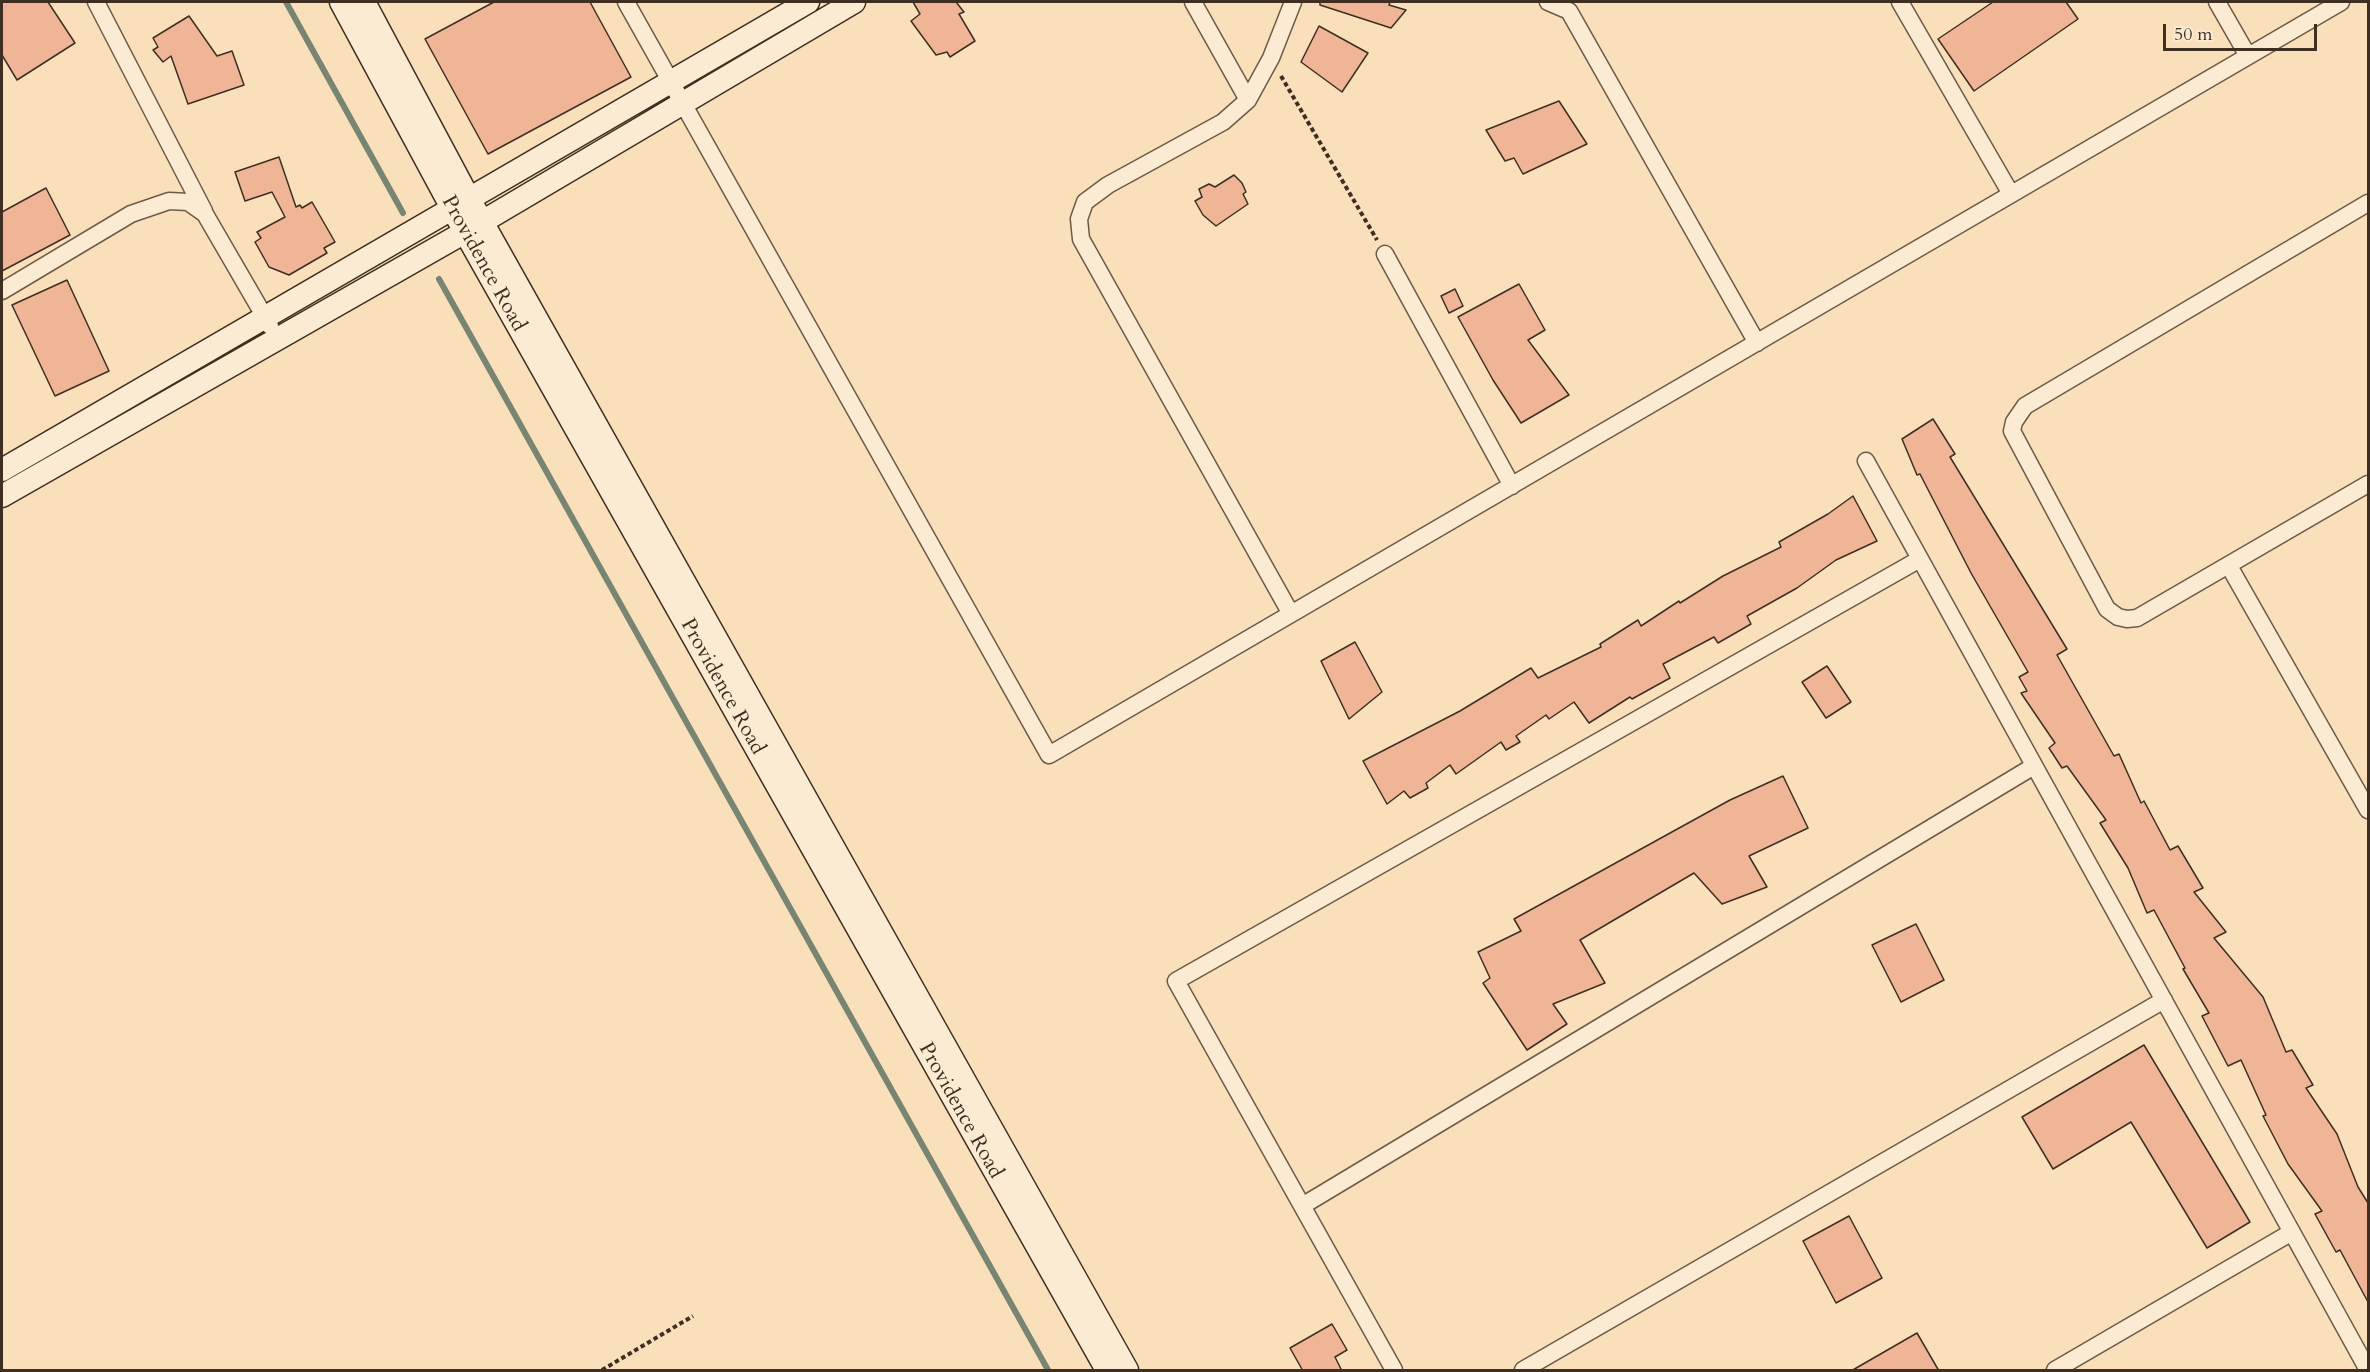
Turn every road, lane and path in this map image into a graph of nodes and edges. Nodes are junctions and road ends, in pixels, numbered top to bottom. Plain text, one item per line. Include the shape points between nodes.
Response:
1 (96, 2) edge
2 (340, 2) edge
3 (364, 2) edge
4 (626, 2) edge
5 (808, 2) edge
6 (854, 2) edge
7 (1193, 2) edge
8 (1293, 2) edge
9 (1548, 2) edge
10 (1900, 2) edge
11 (2217, 2) edge
12 (2341, 2) edge
13 (2248, 56) junction
14 (1271, 58) junction
15 (671, 81) junction
16 (1248, 100) junction
17 (683, 101) junction
18 (2011, 194) junction
19 (460, 202) junction
20 (2368, 203) edge
21 (206, 214) junction
22 (473, 227) junction
23 (1385, 254) joint
24 (2, 291) edge
25 (270, 328) junction
26 (1757, 343) junction
27 (1866, 461) dead end
28 (2, 470) edge
29 (2368, 484) edge
30 (1512, 486) junction
31 (2, 496) edge
32 (1920, 559) junction
33 (2229, 566) junction
34 (1291, 614) junction
35 (2034, 766) junction
36 (2366, 800) edge
37 (2164, 1000) junction
38 (1302, 1206) junction
39 (2292, 1232) junction
40 (693, 1316) dead end
41 (2368, 1370) edge
42 (602, 1371) edge
43 (1107, 1371) edge
44 (1127, 1371) edge
45 (1394, 1371) edge
46 (1523, 1371) edge
47 (2055, 1371) edge

1 - 21 street
2 - 19 street, Providence Road
3 - 19 street, Providence Road
4 - 15 street
5 - 15 street
6 - 17 street
7 - 16 street
8 - 14 street
9 - 26 street via 1569,10
10 - 18 street
11 - 13 street
12 - 13 street
13 - 18 street
14 - 16 street
14 - 23 path
15 - 17 street
15 - 19 street
16 - 34 street via 1223,122 1108,185 1085,202 1079,219 1081,239
17 - 22 street
17 - 34 street via 1049,755
18 - 26 street
19 - 22 street, Providence Road
19 - 25 street
20 - 33 street via 2025,406 2014,422 2012,431 2018,445 2107,609 2118,617 2137,618
21 - 24 street via 188,201 169,201 131,214
21 - 25 street
22 - 25 street
22 - 43 street, Providence Road
22 - 44 street, Providence Road
23 - 30 street
25 - 28 street
25 - 31 street
26 - 30 street
27 - 32 street
29 - 33 street
30 - 34 street
32 - 35 street
32 - 38 street via 1176,981
33 - 36 street
35 - 37 street
35 - 38 street
37 - 39 street
37 - 46 street
38 - 45 street
39 - 41 street
39 - 47 street
40 - 42 path

